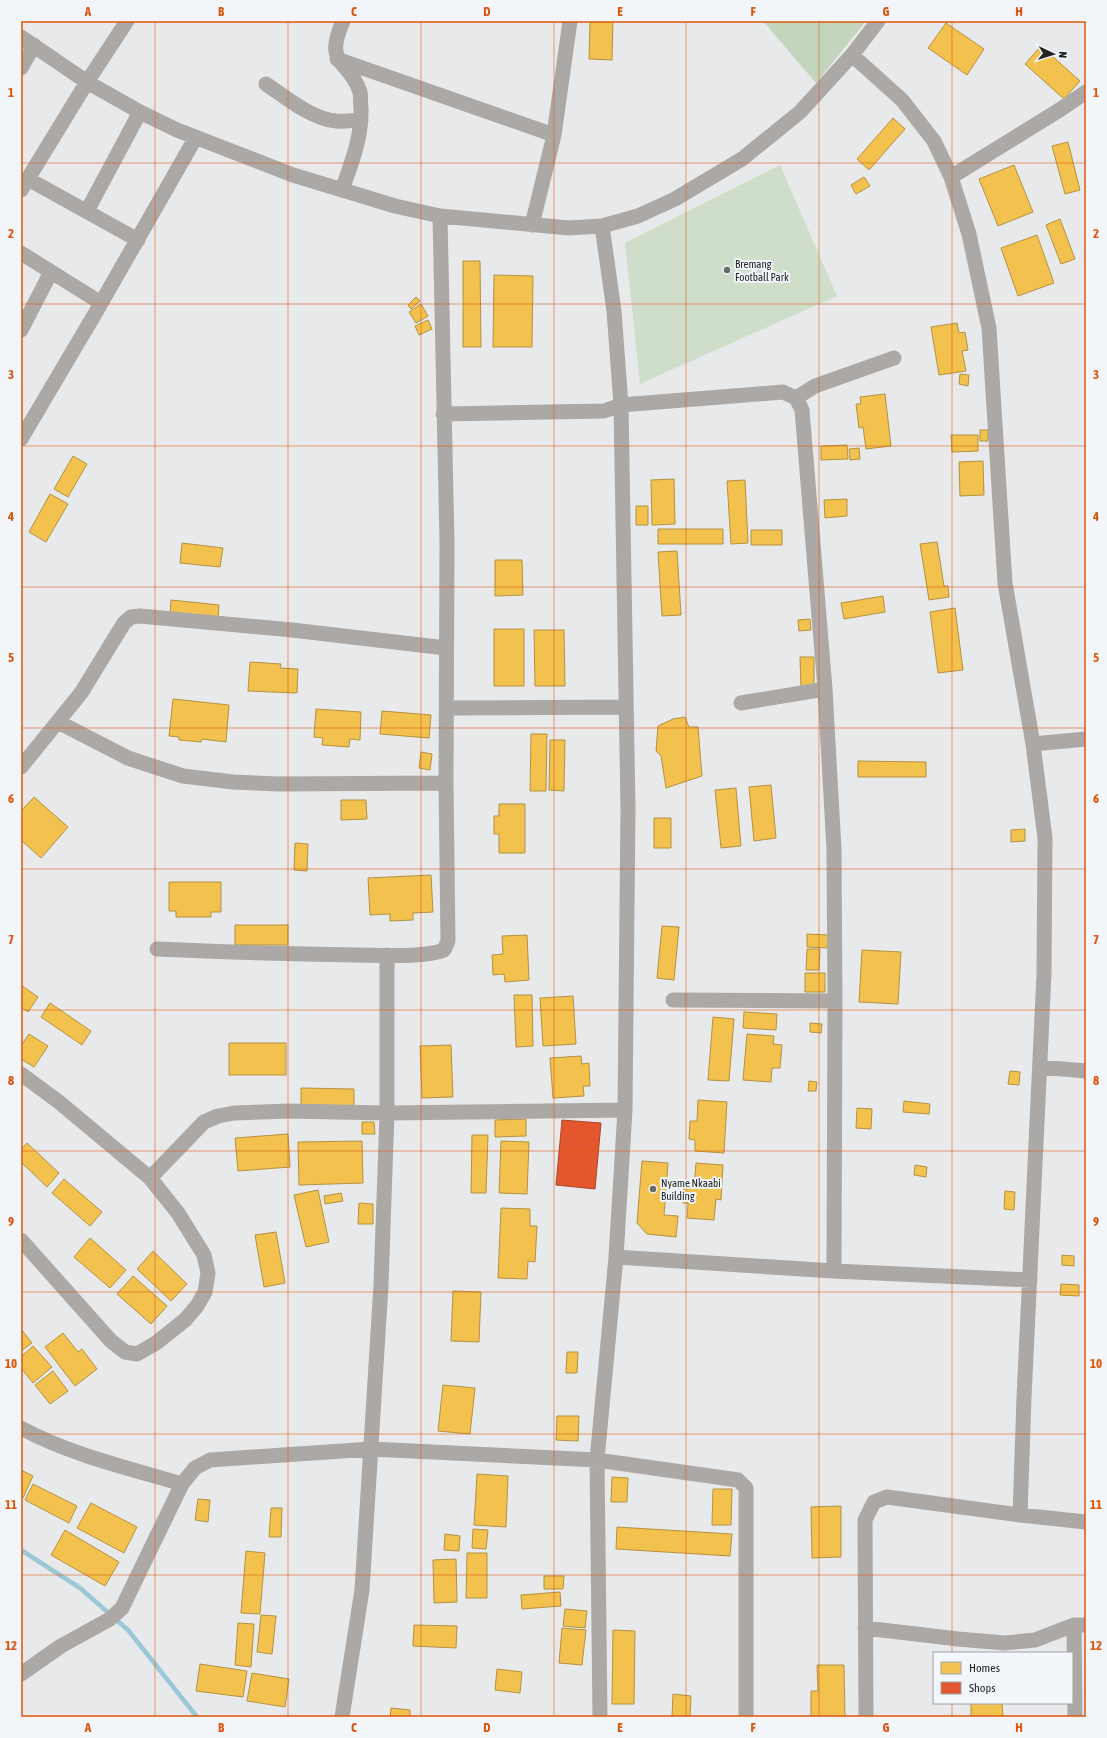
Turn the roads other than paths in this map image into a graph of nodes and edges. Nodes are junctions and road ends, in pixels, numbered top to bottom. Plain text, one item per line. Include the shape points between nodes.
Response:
1 (127, 21) edge
2 (343, 21) edge
3 (570, 21) edge
4 (878, 21) edge
5 (21, 37) edge
6 (34, 45) junction
7 (852, 55) junction
8 (338, 59) junction
9 (21, 68) edge
10 (87, 82) junction
11 (266, 84) dead end
12 (1086, 92) edge
13 (140, 112) junction
14 (361, 120) junction
15 (554, 135) junction
16 (196, 137) junction
17 (951, 177) junction
18 (24, 184) edge
19 (342, 190) junction
20 (87, 212) junction
21 (440, 216) junction
22 (532, 226) junction
23 (602, 226) junction
24 (138, 240) junction
25 (21, 253) edge
26 (51, 272) junction
27 (102, 304) junction
28 (21, 330) edge
29 (894, 358) dead end
30 (796, 398) junction
31 (621, 405) junction
32 (443, 414) junction
33 (21, 439) edge
34 (446, 648) junction
35 (825, 689) junction
36 (740, 703) dead end
37 (626, 707) junction
38 (447, 708) junction
39 (58, 722) junction
40 (1086, 739) edge
41 (1034, 744) junction
42 (21, 767) edge
43 (446, 783) junction
44 (157, 950) dead end
45 (387, 955) junction
46 (674, 1000) dead end
47 (835, 1001) junction
48 (1040, 1067) junction
49 (1086, 1070) edge
50 (21, 1074) edge
51 (625, 1110) junction
52 (387, 1113) junction
53 (150, 1178) junction
54 (21, 1240) edge
55 (616, 1258) junction
56 (834, 1271) junction
57 (1030, 1280) junction
58 (21, 1428) edge
59 (371, 1449) junction
60 (597, 1460) junction
61 (182, 1484) junction
62 (1020, 1515) junction
63 (1086, 1522) edge
64 (1080, 1625) edge
65 (865, 1628) junction
66 (21, 1674) edge
67 (342, 1717) edge
68 (600, 1717) edge
69 (746, 1717) edge
70 (866, 1717) edge
71 (1075, 1717) edge

1 - 10 street
2 - 8 street via 337,35
3 - 15 street
4 - 7 street
5 - 6 street
6 - 9 street
6 - 10 street
7 - 17 street via 902,100 934,141
7 - 23 street via 800,112 742,159 675,199 638,216
8 - 14 street via 360,93
8 - 15 street
10 - 13 street
10 - 18 street
11 - 14 street via 320,117 336,121
12 - 17 street
13 - 16 street
13 - 20 street
14 - 19 street via 358,142
15 - 22 street
16 - 19 street via 293,175
16 - 24 street
17 - 41 street via 969,234 989,328 1005,583
18 - 20 street
19 - 21 street
20 - 24 street
21 - 22 street
21 - 32 street
22 - 23 street
23 - 31 street via 614,311
24 - 27 street
25 - 26 street
26 - 27 street
26 - 28 street
27 - 33 street
29 - 30 street via 815,386
30 - 31 street via 783,392
30 - 35 street via 802,410
31 - 32 street via 604,411
31 - 37 street
32 - 34 street via 447,543
34 - 38 street
34 - 39 street via 292,630 131,617 124,623 81,693
35 - 36 street
35 - 47 street via 834,849
37 - 38 street
37 - 51 street via 628,808
38 - 43 street
39 - 42 street
39 - 43 street via 128,758 183,776 278,784
40 - 41 street
41 - 48 street via 1045,838
43 - 45 street via 448,941 444,950 436,953
44 - 45 street
45 - 52 street
46 - 47 street
47 - 56 street
48 - 49 street
48 - 57 street
50 - 53 street via 59,1102
51 - 52 street
51 - 55 street
52 - 53 street via 289,1111 218,1116 204,1122
52 - 59 street via 381,1286
53 - 54 street via 178,1213 204,1255 208,1273 205,1292 185,1320 138,1354 125,1352 111,1342
55 - 56 street
55 - 60 street
56 - 57 street
57 - 62 street
58 - 61 street via 37,1437 90,1457
59 - 60 street
59 - 61 street via 210,1460 195,1468
59 - 67 street via 362,1590
60 - 68 street
60 - 69 street via 738,1480 746,1488
61 - 66 street via 122,1608 110,1620 61,1646
62 - 63 street
62 - 65 street via 888,1497 874,1502 865,1520
64 - 65 street via 1034,1640 1005,1643
64 - 71 street
65 - 70 street

